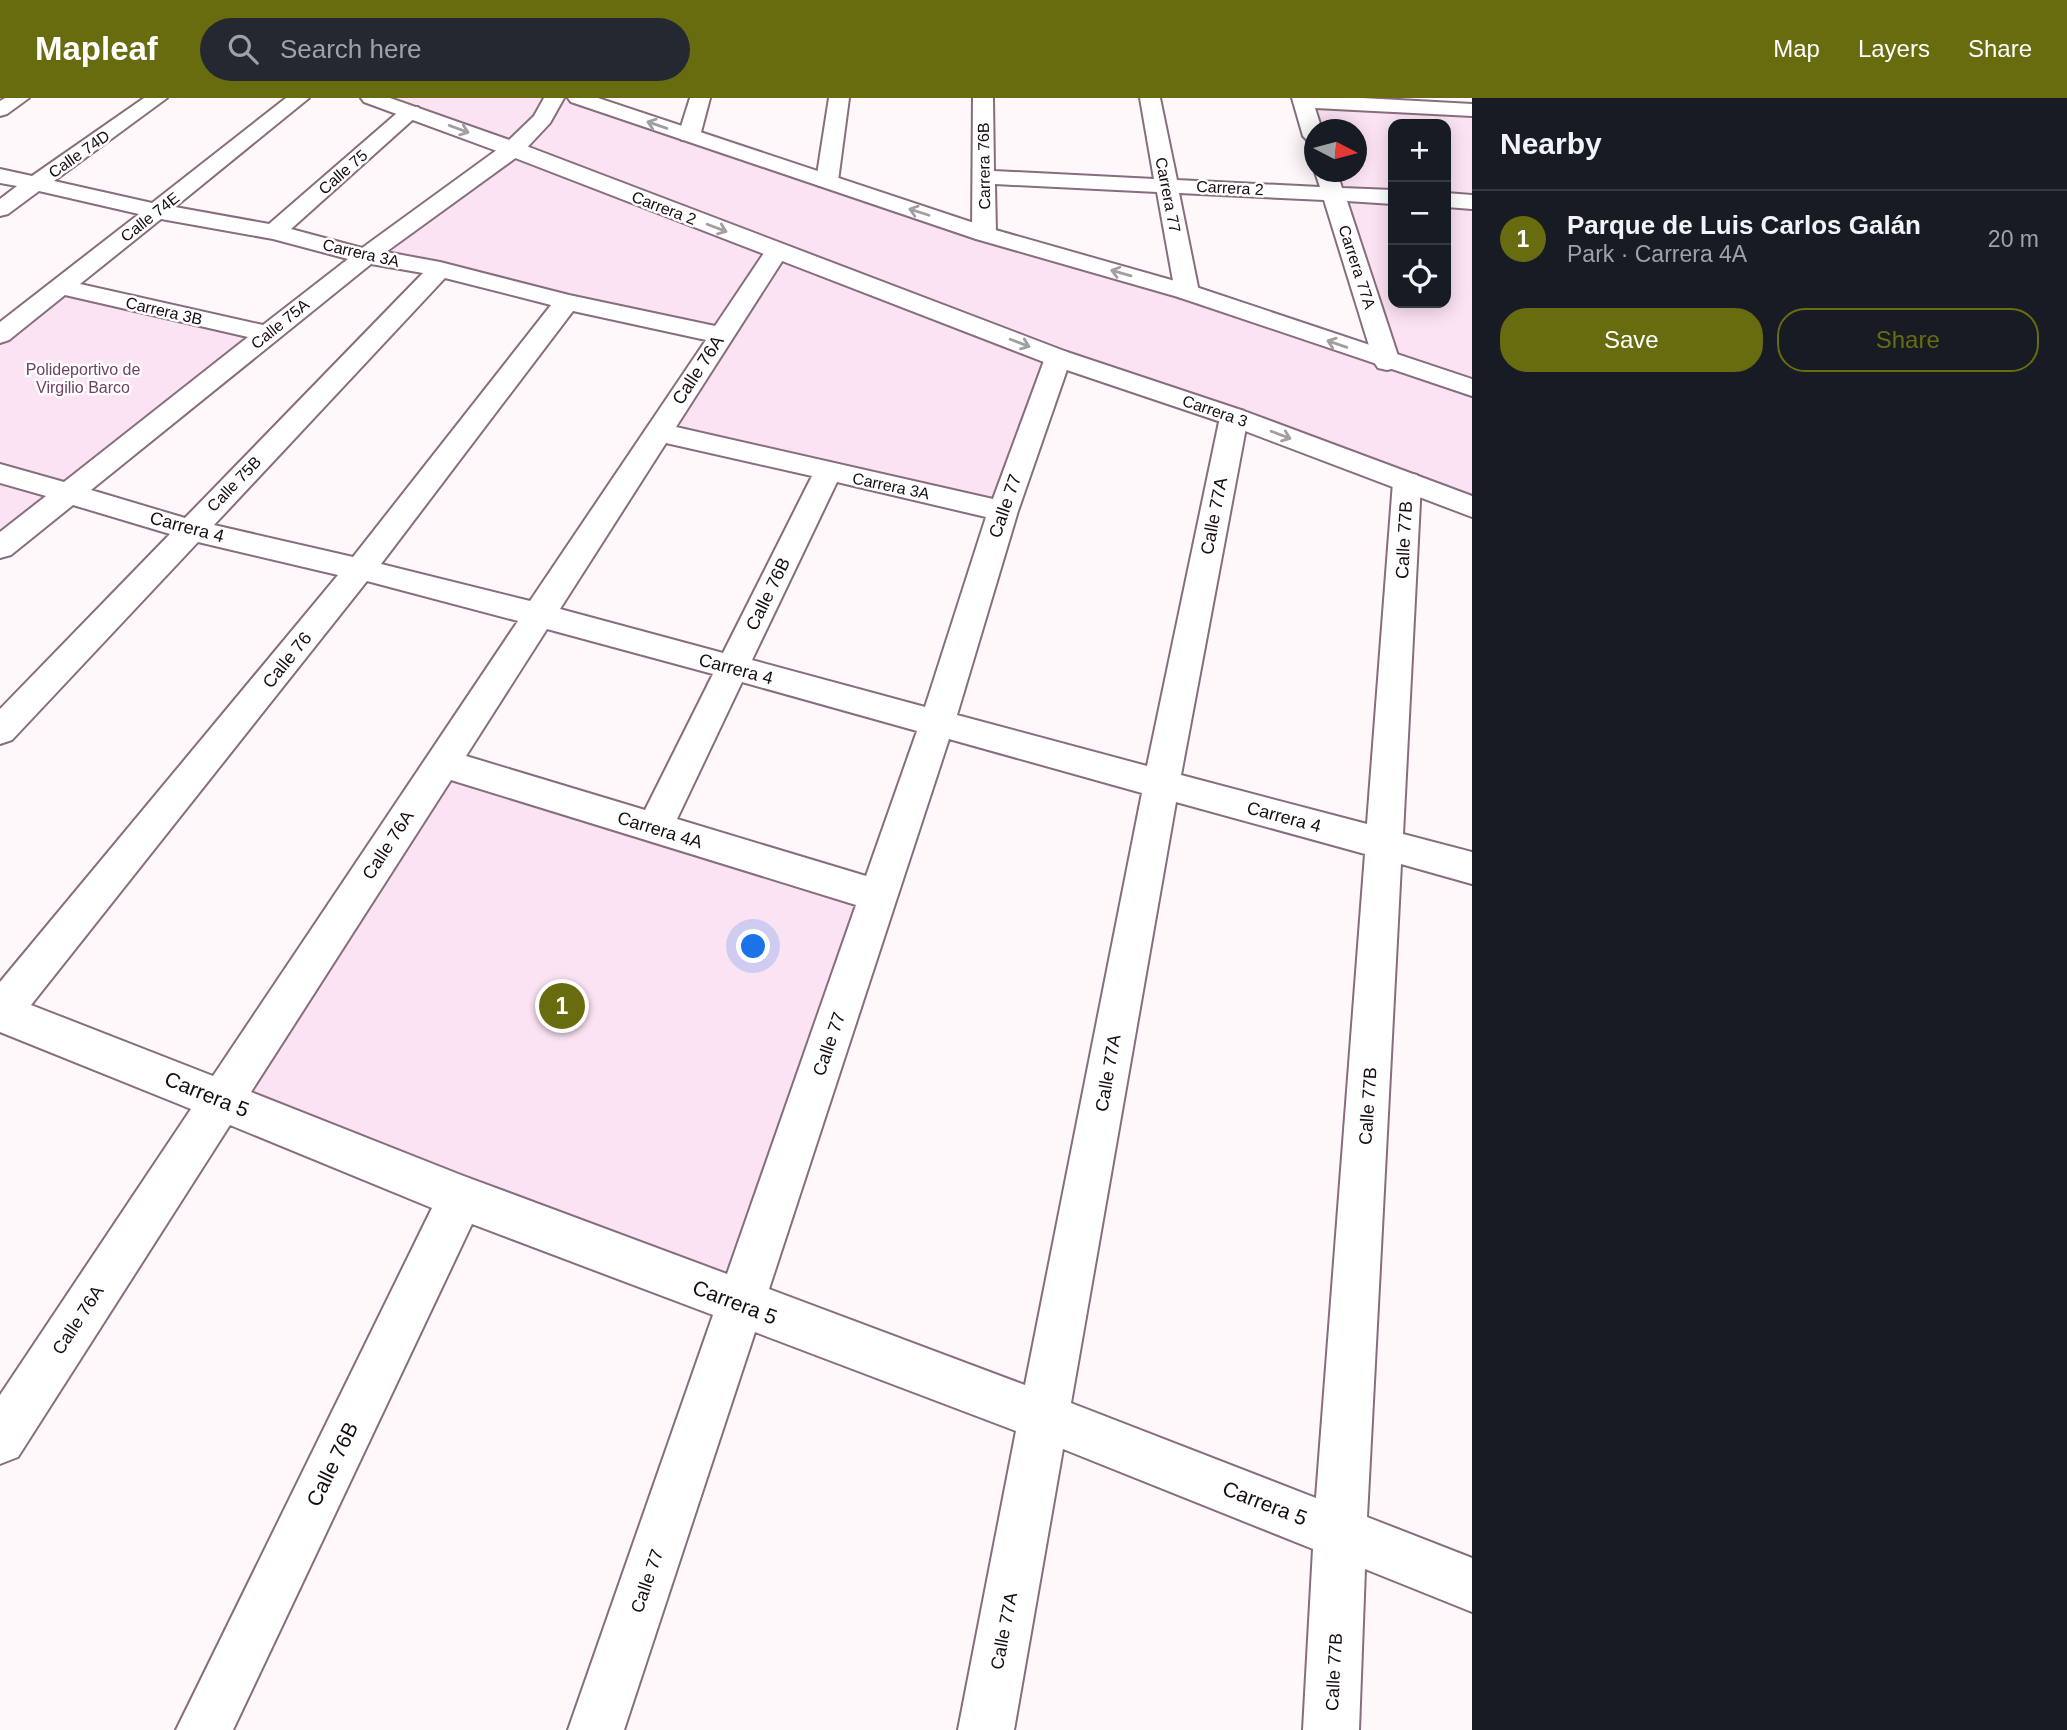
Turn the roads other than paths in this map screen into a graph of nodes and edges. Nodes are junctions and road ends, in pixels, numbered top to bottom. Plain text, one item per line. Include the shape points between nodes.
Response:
1 (19, 98) edge
2 (157, 98) edge
3 (299, 98) edge
4 (371, 98) edge
5 (554, 98) edge
6 (578, 98) edge
7 (700, 98) edge
8 (839, 98) edge
9 (983, 98) edge
10 (1150, 98) edge
11 (1467, 98) edge
12 (1303, 100) edge
13 (0, 110) edge
14 (1472, 110) edge
15 (411, 111) junction
16 (1309, 119) edge
17 (689, 136) junction
18 (513, 149) junction
19 (0, 176) edge
20 (984, 177) junction
21 (827, 181) junction
22 (1329, 182) edge
23 (36, 184) junction
24 (1166, 185) junction
25 (1388, 196) edge
26 (1451, 200) edge
27 (1472, 202) edge
28 (0, 209) edge
29 (157, 211) junction
30 (274, 232) junction
31 (984, 233) junction
32 (776, 252) junction
33 (366, 256) junction
34 (440, 269) junction
35 (61, 287) junction
36 (1187, 292) junction
37 (567, 302) junction
38 (956, 318) joint
39 (268, 334) junction
40 (0, 335) edge
41 (720, 335) junction
42 (1058, 358) junction
43 (1387, 362) junction
44 (1472, 388) edge
45 (1234, 417) junction
46 (658, 432) junction
47 (828, 472) junction
48 (0, 473) edge
49 (1407, 482) junction
50 (70, 492) junction
51 (1472, 507) edge
52 (1003, 511) junction
53 (190, 530) junction
54 (0, 548) edge
55 (360, 569) junction
56 (539, 615) junction
57 (732, 668) junction
58 (937, 723) junction
59 (0, 731) edge
60 (442, 763) junction
61 (1161, 784) junction
62 (654, 828) junction
63 (1385, 845) junction
64 (1472, 868) edge
65 (879, 896) junction
66 (1, 1012) edge
67 (221, 1099) junction
68 (461, 1197) junction
69 (742, 1305) junction
70 (1044, 1417) junction
71 (0, 1439) edge
72 (1340, 1533) junction
73 (1472, 1586) edge
74 (204, 1730) edge
75 (596, 1730) edge
76 (986, 1730) edge
77 (1331, 1730) edge

1 - 13 street
2 - 23 street, Calle 74D
3 - 29 street, Calle 74E
4 - 15 street, Carrera 2
5 - 18 street, Calle 75A via 543,119
17 -> 6 street
7 - 17 street
8 - 21 street
9 - 20 street, Carrera 76B
10 - 24 street, Carrera 77
11 - 14 street
12 - 14 street
12 - 16 street
15 -> 18 street, Carrera 2
15 - 30 street, Calle 75
17 - 21 street
18 -> 32 street, Carrera 2
18 - 33 street, Calle 75A
19 - 23 street, Carrera 3A
20 - 24 street, Carrera 2
20 - 31 street, Carrera 76B
31 -> 21 street
22 - 24 street, Carrera 2
22 - 25 street, Carrera 2
22 - 43 street, Carrera 77A
23 - 28 street, Calle 74D
23 - 29 street, Carrera 3A
24 - 36 street, Carrera 77
26 - 27 street
29 - 30 street, Carrera 3A
29 - 35 street, Calle 74E
30 - 33 street, Carrera 3A
36 -> 31 street
32 - 38 street, Carrera 2
32 - 41 street, Calle 76A
33 - 34 street, Carrera 3A
33 - 39 street, Calle 75A
34 - 37 street, Carrera 3A
34 - 53 street, Calle 75B
35 - 39 street, Carrera 3B
35 - 40 street, Calle 74E
43 -> 36 street
37 - 41 street, Carrera 3A
37 - 55 street, Calle 76
38 -> 42 street, Carrera 3
39 - 50 street, Calle 75A
41 - 46 street, Calle 76A
42 - 45 street, Carrera 3
42 - 52 street, Calle 77
43 - 44 street
45 -> 49 street, Carrera 3
45 - 61 street, Calle 77A
46 - 47 street, Carrera 3A
46 - 56 street, Calle 76A
47 - 52 street, Carrera 3A
47 - 57 street, Calle 76B
48 - 50 street, Carrera 4
49 - 51 street, Carrera 3
49 - 63 street, Calle 77B
50 - 53 street, Carrera 4
50 - 54 street, Calle 75A
52 - 58 street, Calle 77
53 - 55 street, Carrera 4
53 - 59 street, Calle 75B
55 - 56 street, Carrera 4
55 - 66 street, Calle 76
56 - 57 street, Carrera 4
56 - 60 street, Calle 76A
57 - 58 street, Carrera 4
57 - 62 street, Calle 76B
58 - 61 street, Carrera 4
58 - 65 street, Calle 77
60 - 62 street, Carrera 4A
60 - 67 street, Calle 76A
61 - 63 street, Carrera 4
61 - 70 street, Calle 77A
62 - 65 street, Carrera 4A
63 - 64 street, Carrera 4
63 - 72 street, Calle 77B
65 - 69 street, Calle 77
66 - 67 street, Carrera 5
67 - 68 street, Carrera 5
67 - 71 street, Calle 76A
68 - 69 street, Carrera 5
68 - 74 street, Calle 76B
69 - 70 street, Carrera 5
69 - 75 street, Calle 77
70 - 72 street, Carrera 5
70 - 76 street, Calle 77A
72 - 73 street, Carrera 5
72 - 77 street, Calle 77B

